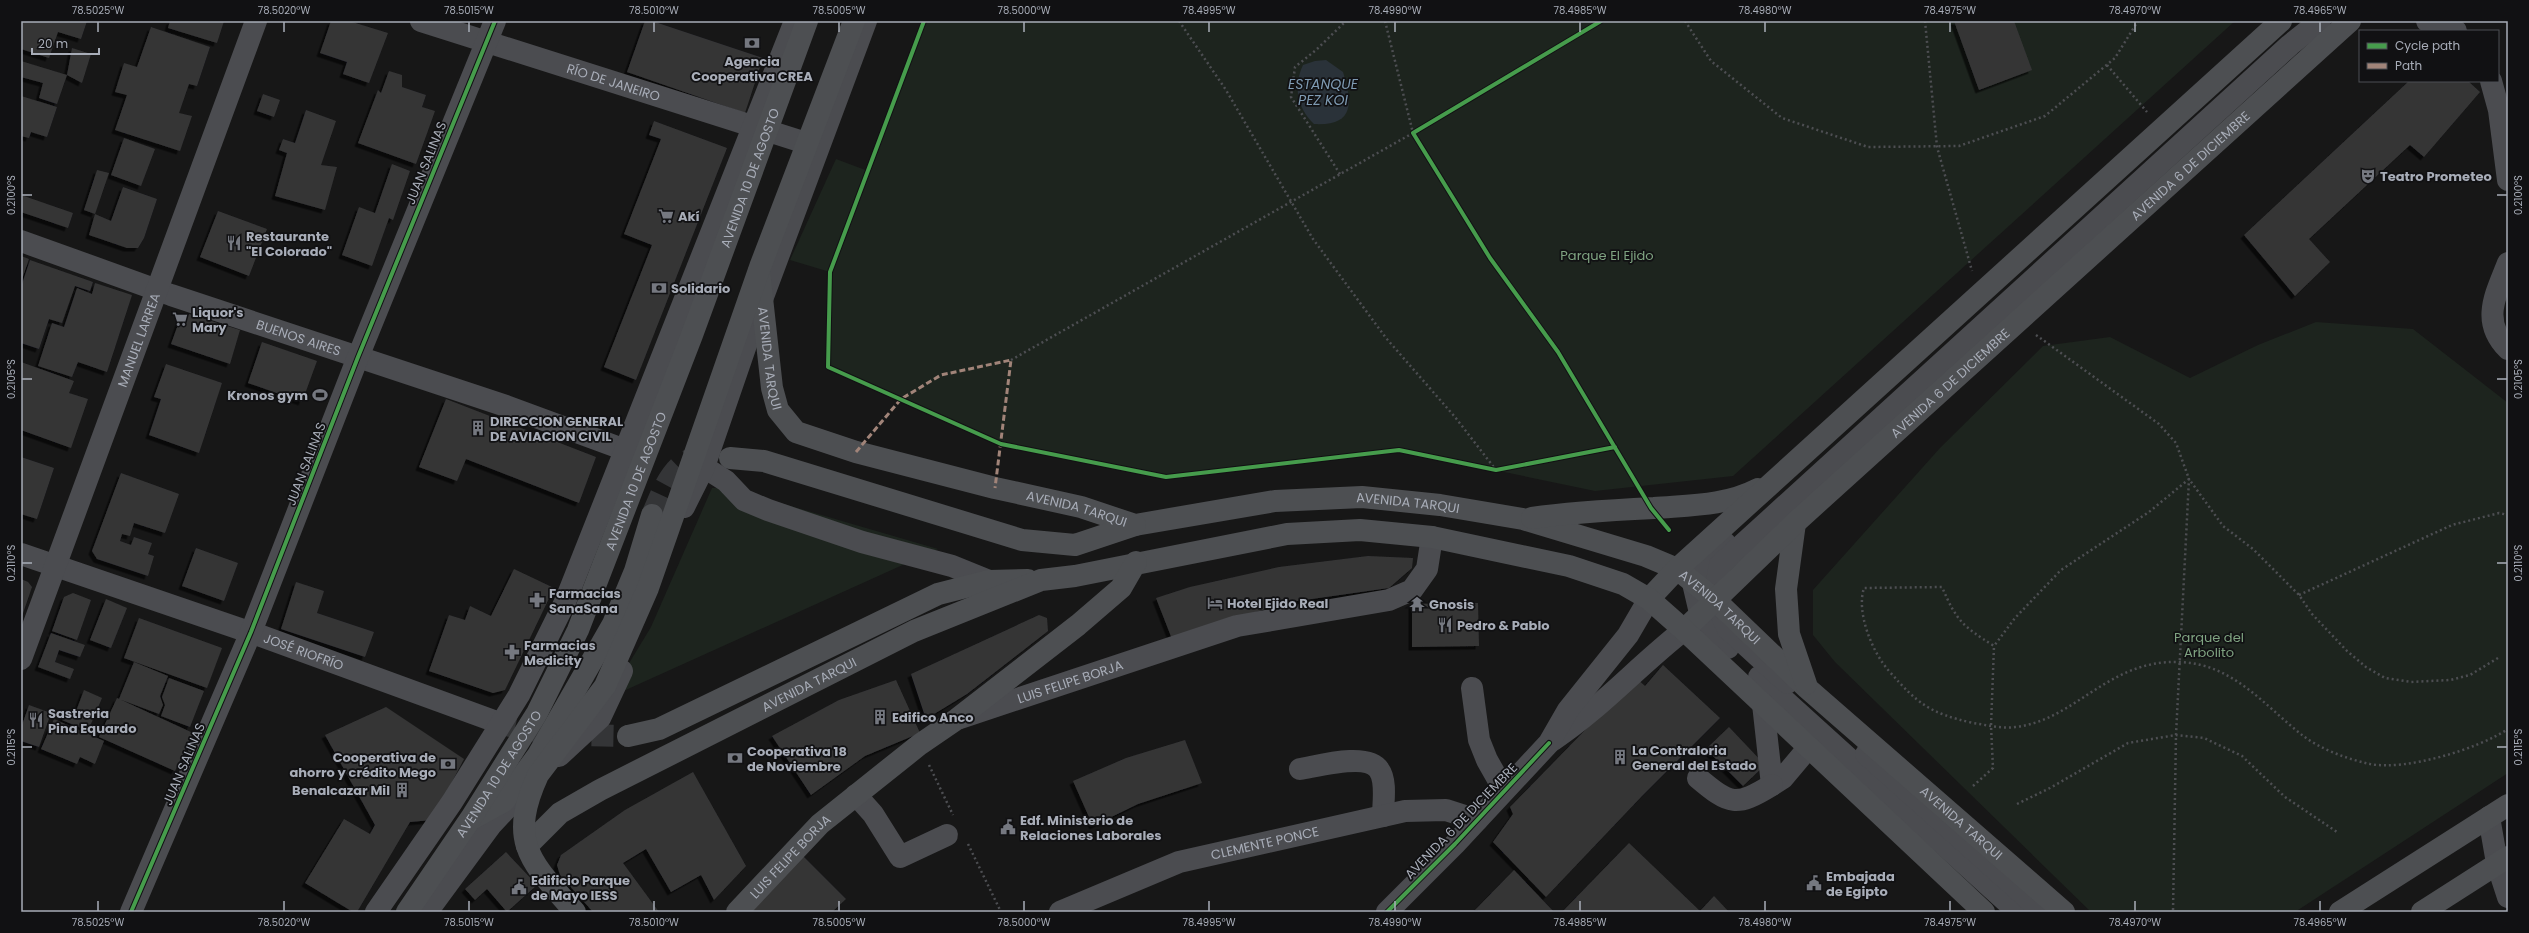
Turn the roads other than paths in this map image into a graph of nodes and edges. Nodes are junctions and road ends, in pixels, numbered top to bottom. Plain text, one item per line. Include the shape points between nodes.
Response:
1 (256, 21) edge
2 (421, 21) edge
3 (495, 21) edge
4 (795, 21) edge
5 (807, 21) edge
6 (854, 21) edge
7 (866, 21) edge
8 (2281, 21) edge
9 (2298, 21) edge
10 (2320, 21) edge
11 (2350, 21) edge
12 (2426, 21) edge
13 (2448, 21) edge
14 (2454, 30) edge
15 (2456, 30) edge
16 (487, 42) junction
17 (2492, 82) edge
18 (760, 128) junction
19 (806, 143) junction
20 (2508, 180) edge
21 (21, 241) edge
22 (2508, 263) edge
23 (759, 271) junction
24 (155, 290) junction
25 (764, 297) junction
26 (2508, 349) edge
27 (358, 357) junction
28 (635, 453) junction
29 (730, 458) dead end
30 (704, 467) junction
31 (1777, 479) junction
32 (652, 515) tunnel mouth
33 (1523, 519) junction
34 (1795, 523) junction
35 (1135, 525) junction
36 (1432, 537) junction
37 (21, 554) edge
38 (1136, 562) junction
39 (56, 566) junction
40 (1677, 569) junction
41 (1041, 580) junction
42 (989, 581) junction
43 (1693, 583) junction
44 (1649, 599) junction
45 (1707, 606) junction
46 (1684, 630) junction
47 (251, 632) junction
48 (21, 659) edge
49 (1472, 688) dead end
50 (1807, 688) junction
51 (1763, 704) junction
52 (957, 719) junction
53 (494, 721) tunnel mouth
54 (628, 736) tunnel mouth
55 (1549, 743) junction
56 (1809, 748) junction
57 (1300, 769) dead end
58 (538, 775) junction
59 (1698, 778) dead end
60 (1772, 785) junction
61 (1504, 790) junction
62 (856, 794) junction
63 (2508, 805) edge
64 (1383, 816) junction
65 (2489, 817) junction
66 (471, 818) junction
67 (1477, 820) junction
68 (947, 835) dead end
69 (527, 846) junction
70 (2503, 860) edge
71 (2508, 897) edge
72 (131, 912) edge
73 (376, 912) edge
74 (407, 912) edge
75 (427, 912) edge
76 (575, 912) edge
77 (737, 912) edge
78 (1060, 912) edge
79 (1387, 912) edge
80 (1984, 912) edge
81 (2018, 912) edge
82 (2043, 912) edge
83 (2064, 912) edge
84 (2340, 912) edge
85 (2422, 912) edge

1 - 24 street, MANUEL LARREA
2 - 16 street, RÍO DE JANEIRO
3 - 16 street, JUAN SALINAS
4 - 18 street
5 - 18 main road, AVENIDA 10 DE AGOSTO
6 - 19 main road
7 - 25 street
8 - 31 main road, AVENIDA 6 DE DICIEMBRE
9 - 43 street via 1709,557
10 - 45 street via 2290,45 1720,565
11 - 34 main road, AVENIDA 6 DE DICIEMBRE
12 - 14 street
13 - 15 street
16 - 18 street, RÍO DE JANEIRO
16 - 27 street, JUAN SALINAS
17 - 20 street via 2499,110
18 - 19 street, RÍO DE JANEIRO
18 - 28 main road, AVENIDA 10 DE AGOSTO via 692,335
19 - 23 main road
21 - 24 street, BUENOS AIRES
22 - 26 street via 2494,293 2491,317 2501,342
23 - 25 main road, AVENIDA TARQUI
23 - 58 main road via 648,588 605,686
24 - 27 street, BUENOS AIRES
24 - 39 street, MANUEL LARREA
25 - 30 street
25 - 35 main road, AVENIDA TARQUI via 772,388 778,410 796,432 856,452 1081,507
27 - 28 street, BUENOS AIRES via 506,406
27 - 47 street, JUAN SALINAS
28 - 66 main road, AVENIDA 10 DE AGOSTO via 578,630 537,713
28 - 73 street via 519,695 452,802
29 - 35 main road via 764,461 1022,540 1075,545
30 - 42 street via 726,482 744,500 768,510 862,542 952,566
30 - 58 street via 680,516 651,609 600,718
31 - 33 main road via 1742,497 1710,504
31 - 40 main road, AVENIDA 6 DE DICIEMBRE
32 - 66 main road via 635,571 613,624 538,755 504,801
33 - 35 main road, AVENIDA TARQUI via 1440,505 1362,497 1275,501
33 - 40 main road, AVENIDA TARQUI via 1646,556
34 - 45 main road, AVENIDA 6 DE DICIEMBRE
34 - 50 main road via 1786,589 1789,634
35 - 38 main road
36 - 38 main road, AVENIDA TARQUI via 1360,530 1287,534
36 - 44 main road, AVENIDA TARQUI via 1569,566 1623,584
36 - 52 street, LUIS FELIPE BORJA via 1427,569 1412,590 1389,600 1237,626
37 - 39 street, JOSÉ RIOFRÍO
38 - 41 main road, AVENIDA TARQUI via 1075,576
38 - 52 main road via 1121,588 1078,625
39 - 47 street, JOSÉ RIOFRÍO
39 - 48 street, MANUEL LARREA
40 - 43 main road, AVENIDA TARQUI
40 - 44 main road, AVENIDA 6 DE DICIEMBRE
41 - 42 main road
41 - 69 main road, AVENIDA TARQUI via 914,631 600,790 560,813
42 - 54 main road via 938,594 659,729
43 - 45 main road, AVENIDA TARQUI
44 - 46 main road, AVENIDA TARQUI
44 - 55 street, AVENIDA 6 DE DICIEMBRE via 1628,634 1568,710
45 - 46 main road, AVENIDA 6 DE DICIEMBRE
45 - 50 main road, AVENIDA TARQUI
45 - 81 street via 1722,643
45 - 82 street via 1728,629
46 - 51 main road, AVENIDA TARQUI
46 - 55 street, AVENIDA 6 DE DICIEMBRE via 1579,722
47 - 53 street, JOSÉ RIOFRÍO
47 - 72 street, JUAN SALINAS
49 - 61 street via 1479,740
50 - 83 main road, AVENIDA TARQUI
51 - 56 main road, AVENIDA TARQUI
51 - 60 street
52 - 62 main road, LUIS FELIPE BORJA
55 - 61 street, AVENIDA 6 DE DICIEMBRE
56 - 60 street via 1783,778
56 - 80 main road, AVENIDA TARQUI
57 - 64 street via 1355,760 1372,762 1380,770 1384,789
58 - 69 main road via 524,813
58 - 75 street via 491,825
59 - 60 street via 1731,800 1752,797
61 - 67 street, AVENIDA 6 DE DICIEMBRE
62 - 68 street via 873,814 900,857
62 - 77 main road, LUIS FELIPE BORJA via 820,824
63 - 65 main road
64 - 67 street, CLEMENTE PONCE via 1405,811 1446,810
64 - 78 street, CLEMENTE PONCE via 1179,862
65 - 70 street
65 - 84 main road
66 - 74 main road, AVENIDA 10 DE AGOSTO
67 - 79 street, AVENIDA 6 DE DICIEMBRE
69 - 76 main road via 532,862
70 - 71 street
70 - 85 main road

